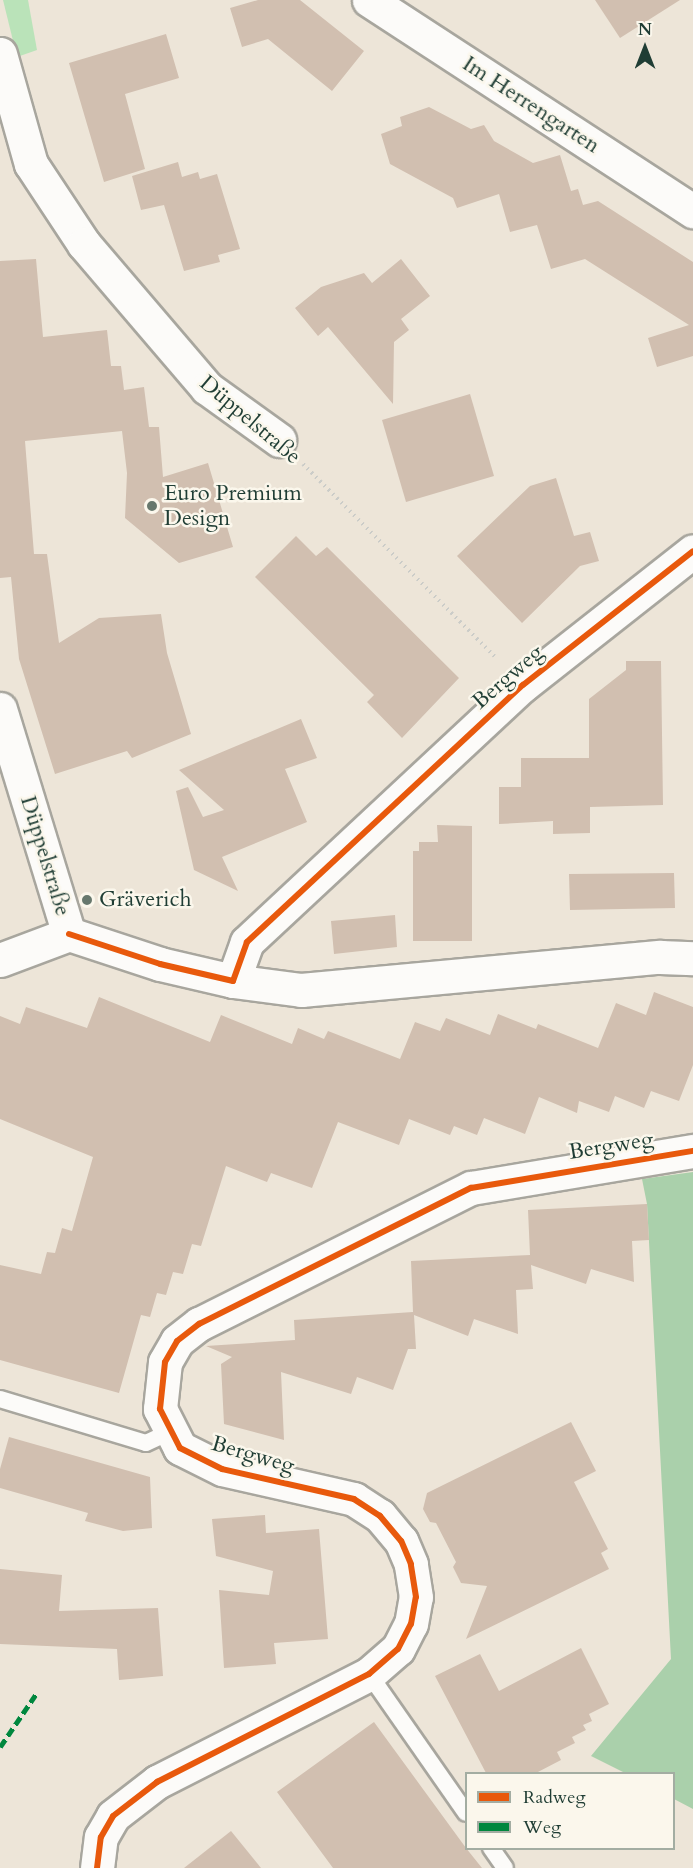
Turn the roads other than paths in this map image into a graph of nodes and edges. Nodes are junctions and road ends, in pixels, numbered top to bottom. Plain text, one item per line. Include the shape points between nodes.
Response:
1 (369, 0) edge
2 (0, 54) edge
3 (693, 211) edge
4 (279, 440) road end
5 (693, 550) edge
6 (0, 709) edge
7 (69, 934) junction
8 (693, 958) edge
9 (0, 960) edge
10 (233, 981) junction
11 (693, 1150) edge
12 (0, 1399) edge
13 (170, 1432) junction
14 (369, 1674) junction
15 (465, 1812) edge
16 (492, 1850) edge
17 (97, 1868) edge
18 (505, 1868) edge

1 - 3 street, Im Herrengarten
2 - 4 street, Düppelstraße via 31,164 84,244 207,388
5 - 10 street, Bergweg via 523,685 247,942
6 - 7 street, Düppelstraße
7 - 9 street
7 - 10 street via 160,964
8 - 10 street via 660,957 301,990
11 - 13 street, Bergweg via 471,1188 199,1324 177,1341 165,1362 160,1408
12 - 13 lane via 146,1443
13 - 14 street, Bergweg via 180,1448 222,1469 354,1499 380,1516 394,1533 411,1564 416,1598 411,1623 398,1649
14 - 15 lane
14 - 17 street, Bergweg via 157,1782 113,1816 101,1837
16 - 18 lane

